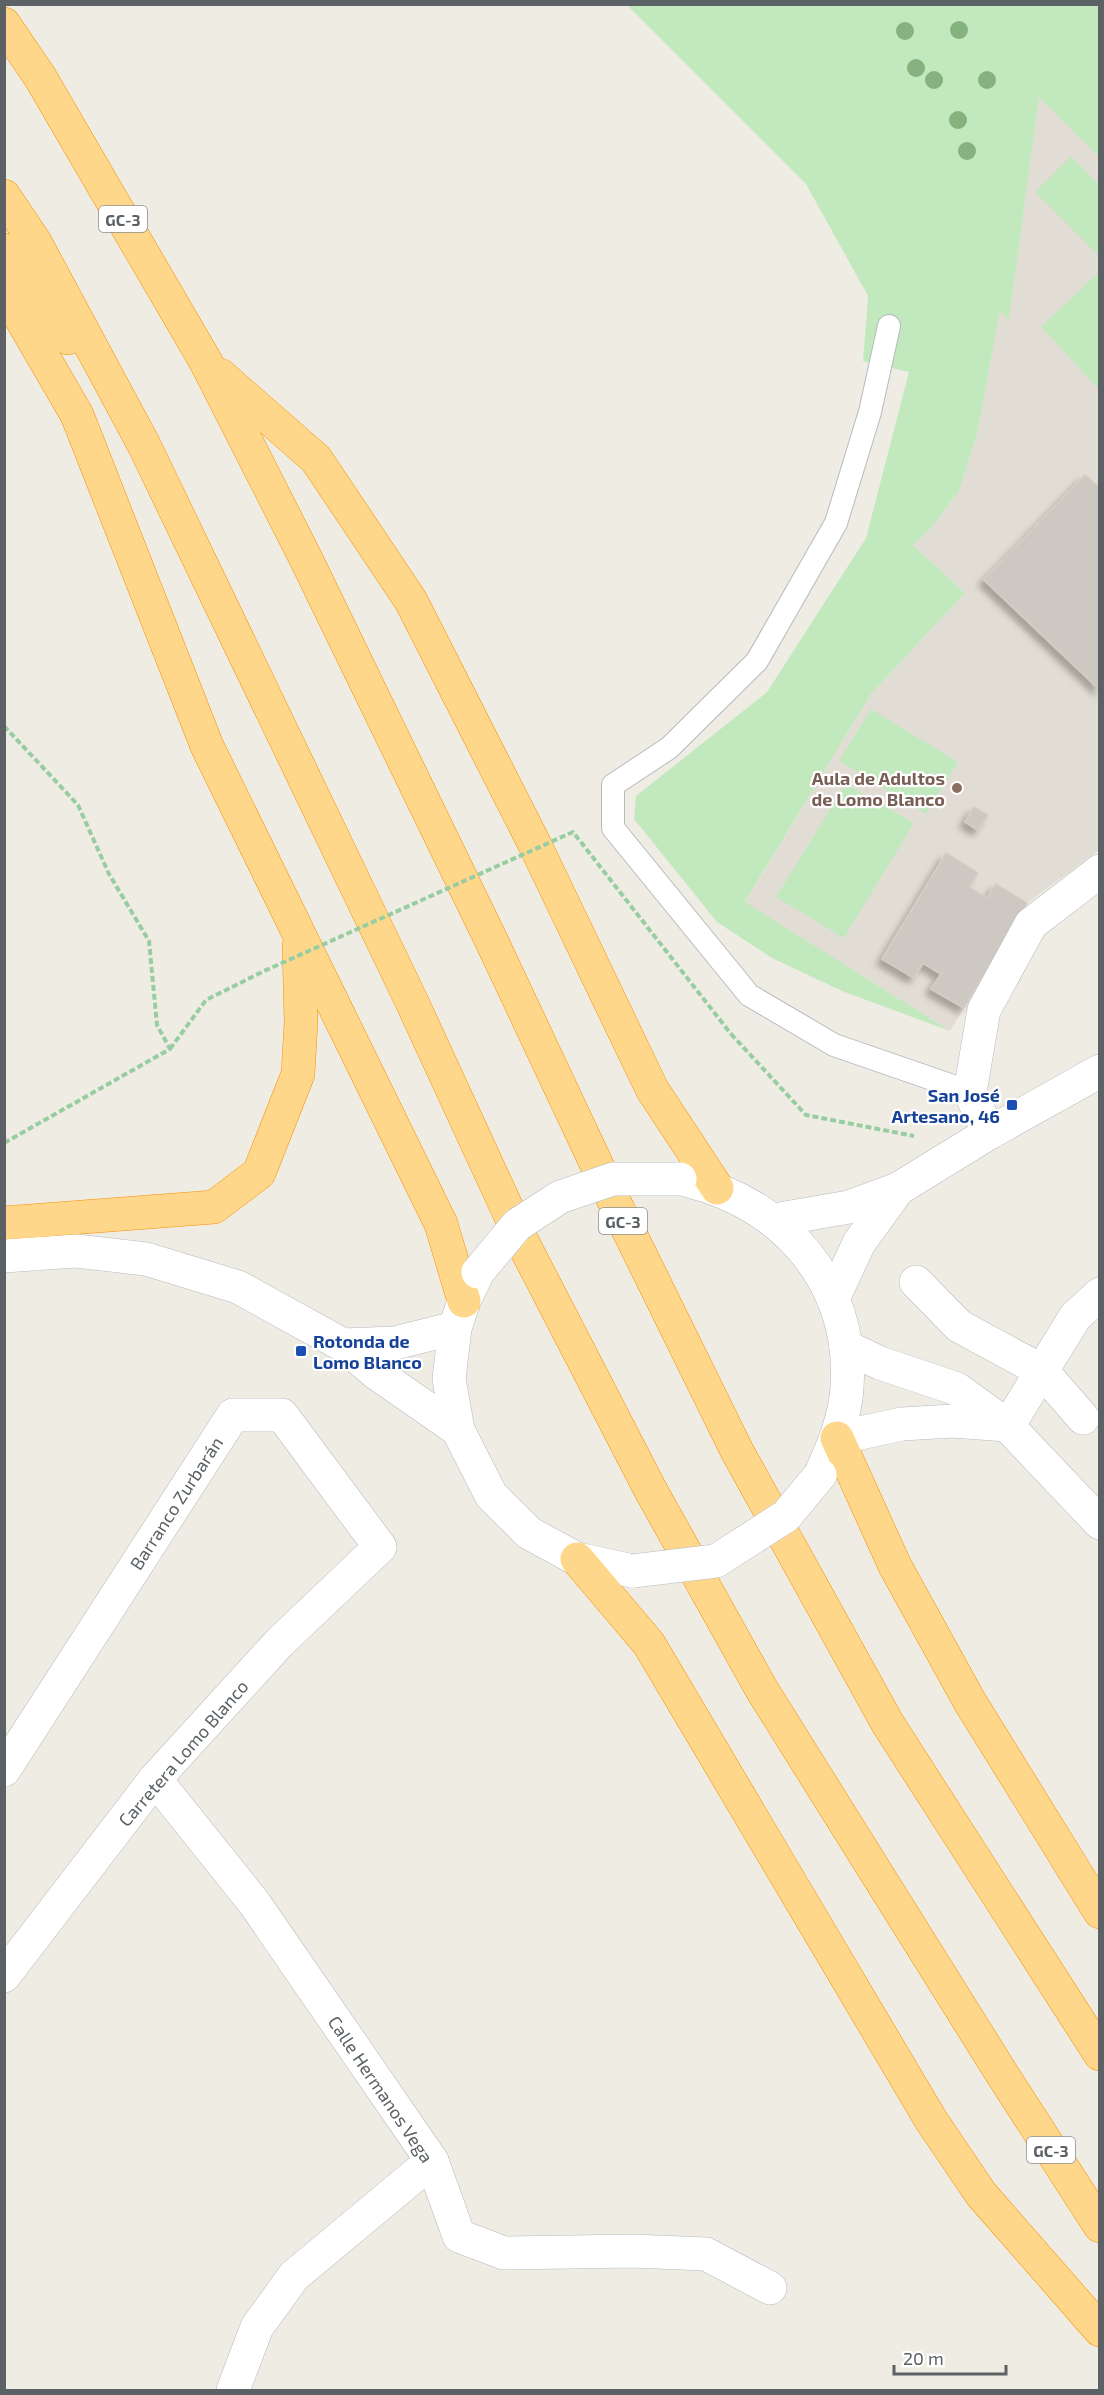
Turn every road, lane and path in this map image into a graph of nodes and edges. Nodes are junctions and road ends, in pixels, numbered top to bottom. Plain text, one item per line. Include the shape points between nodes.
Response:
1 (4, 24) edge
2 (4, 196) edge
3 (4, 250) edge
4 (4, 289) edge
5 (889, 326) dead end
6 (206, 362) junction
7 (144, 445) junction
8 (4, 726) edge
9 (1100, 871) edge
10 (298, 935) junction
11 (170, 1049) junction
12 (1100, 1071) edge
13 (970, 1092) junction
14 (989, 1133) junction
15 (4, 1143) edge
16 (945, 1160) junction
17 (717, 1188) junction
18 (898, 1189) junction
19 (774, 1221) junction
20 (4, 1223) edge
21 (4, 1256) edge
22 (916, 1282) dead end
23 (1100, 1294) edge
24 (833, 1299) junction
25 (459, 1315) junction
26 (343, 1344) junction
27 (846, 1347) junction
28 (1042, 1371) junction
29 (1083, 1418) dead end
30 (1008, 1425) junction
31 (458, 1431) junction
32 (837, 1438) junction
33 (1100, 1523) edge
34 (380, 1547) joint
35 (578, 1559) junction
36 (4, 1770) edge
37 (155, 1779) junction
38 (1100, 1912) edge
39 (4, 1976) edge
40 (1098, 2052) edge
41 (432, 2162) junction
42 (1100, 2226) edge
43 (770, 2288) dead end
44 (1100, 2330) edge
45 (233, 2391) edge

1 - 6 highway, GC-3 via 40,77
2 - 7 highway via 35,242
3 - 7 highway, GC-3
4 - 10 highway via 77,415 207,746
5 - 13 lane via 870,412 836,523 757,661 669,748 613,785 613,828 749,995 834,1045
6 - 17 highway via 316,459 411,601 536,845 652,1089
6 - 40 highway, GC-3 via 306,559 737,1451 888,1724
7 - 42 highway, GC-3 via 411,1000 523,1243 650,1489 762,1690
8 - 11 path via 78,806 109,874 149,941 157,1025
9 - 13 street via 1031,924 984,1011
10 - 20 highway via 298,1074 259,1173 214,1207
10 - 25 highway via 441,1224
11 - 15 path
11 - 16 path, bridge via 206,1000 573,832 731,1034 806,1115 915,1136
12 - 14 street
13 - 14 street
14 - 16 street
16 - 18 street
17 - 19 street via 748,1202
17 - 25 street, bridge via 680,1179 613,1179 560,1197 517,1225 478,1272
18 - 19 street via 849,1207
18 - 24 street via 859,1243
19 - 24 street via 817,1268
21 - 26 street via 76,1251 146,1258 238,1287
22 - 28 street via 959,1326
23 - 28 street via 1076,1317
24 - 27 street
25 - 26 street via 395,1343
25 - 31 street via 449,1379
26 - 31 street via 376,1373
27 - 30 street via 957,1389
27 - 32 street via 847,1389
28 - 29 street
28 - 30 street
30 - 32 street via 953,1420 902,1424
30 - 33 street
31 - 35 street via 491,1495 529,1533
32 - 35 street, bridge via 820,1475 786,1516 716,1561 633,1571
32 - 38 highway via 895,1566 970,1702
34 - 36 street, Barranco Zurbarán via 282,1415 233,1415
34 - 37 street, Carretera Lomo Blanco via 280,1642
35 - 44 highway via 649,1644 931,2120 981,2194
37 - 39 street, Carretera Lomo Blanco
37 - 41 street, Calle Hermanos Vega via 255,1904
41 - 43 street, Calle Hermanos Vega via 459,2236 504,2253 706,2254
41 - 45 street via 294,2276 257,2327

